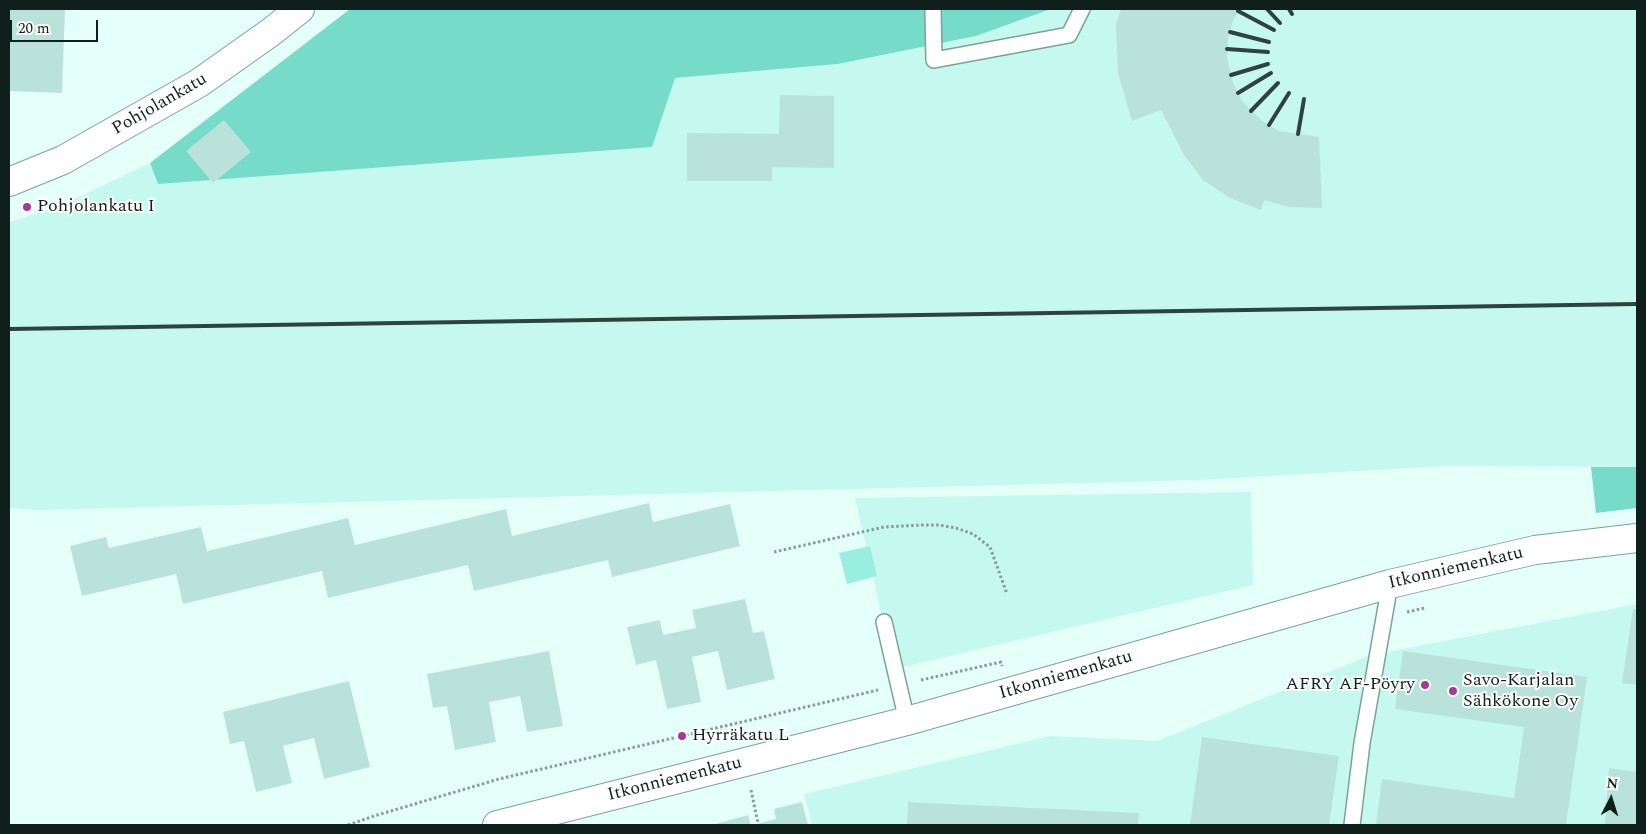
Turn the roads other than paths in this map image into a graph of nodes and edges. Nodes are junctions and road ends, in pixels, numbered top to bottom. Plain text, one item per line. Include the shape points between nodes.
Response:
1 (300, 9) edge
2 (933, 9) edge
3 (1082, 9) edge
4 (9, 182) edge
5 (1637, 538) edge
6 (1390, 584) junction
7 (884, 622) dead end
8 (907, 720) junction
9 (497, 825) edge
10 (1352, 825) edge

1 - 4 main road, Pohjolankatu via 199,83 64,160
2 - 3 lane via 934,60 1070,35
5 - 6 main road, Itkonniemenkatu via 1535,550
6 - 8 main road, Itkonniemenkatu
6 - 10 lane via 1362,743
7 - 8 lane
8 - 9 main road, Itkonniemenkatu

